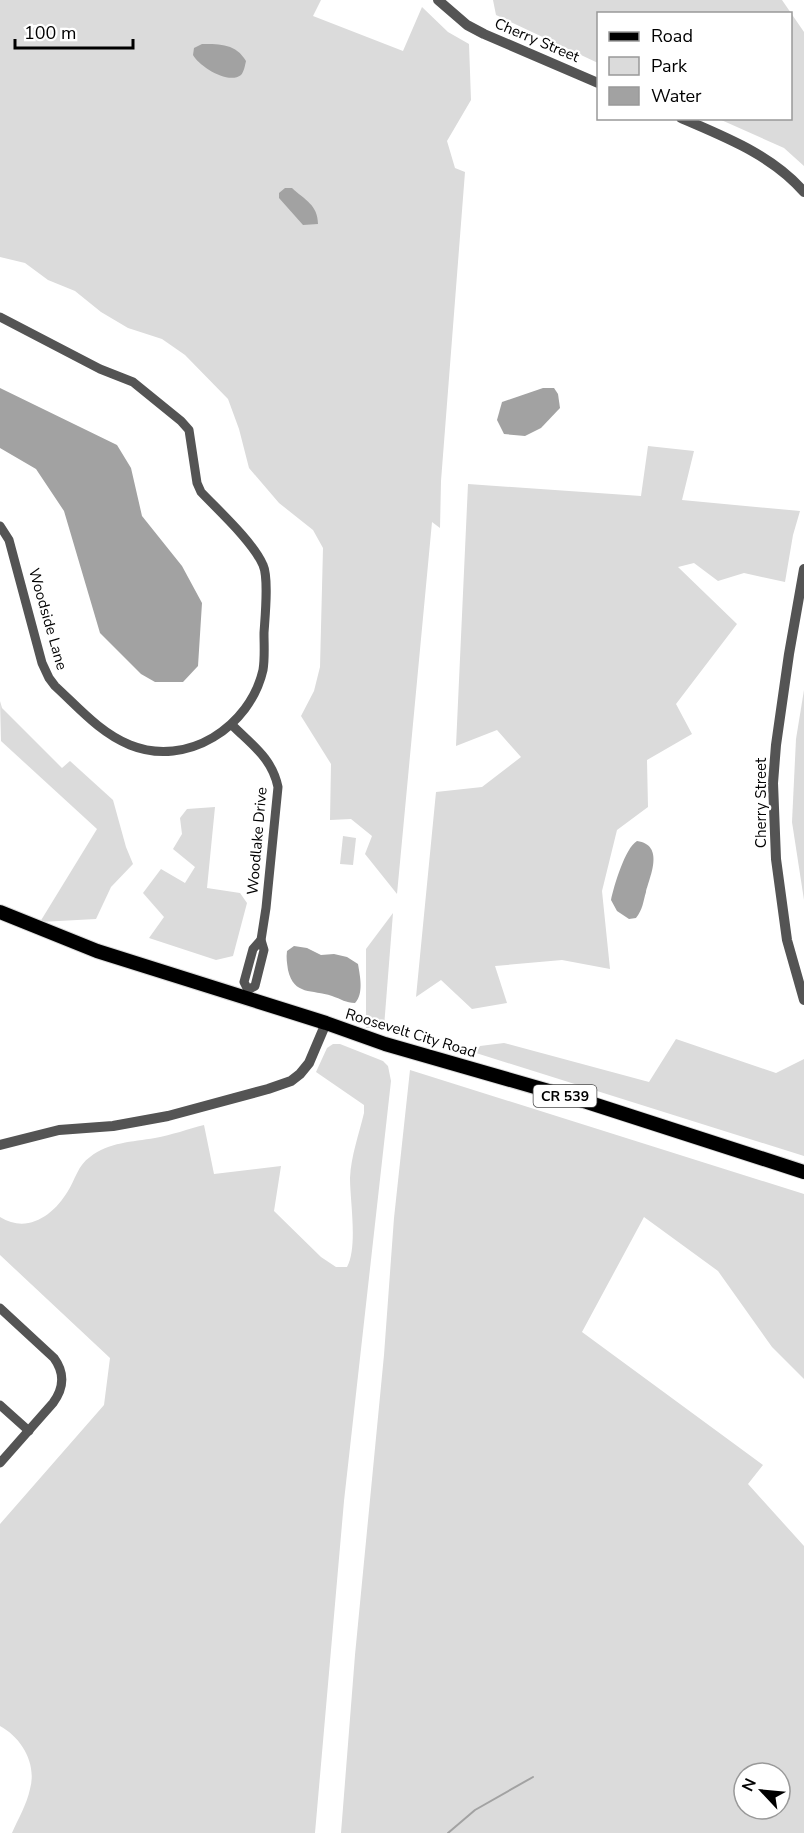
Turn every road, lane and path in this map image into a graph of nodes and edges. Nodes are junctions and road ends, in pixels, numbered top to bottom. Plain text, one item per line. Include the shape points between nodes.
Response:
1 (438, 0) edge
2 (597, 83) edge
3 (685, 120) edge
4 (804, 192) edge
5 (0, 317) edge
6 (0, 526) edge
7 (804, 569) edge
8 (232, 725) junction
9 (0, 912) edge
10 (247, 994) junction
11 (804, 1000) edge
12 (326, 1023) junction
13 (0, 1145) edge
14 (804, 1172) edge
15 (0, 1308) edge
16 (0, 1405) edge
17 (29, 1431) junction
18 (0, 1463) edge

1 - 2 street, Cherry Street via 484,34
3 - 4 street via 757,154
5 - 8 street, Woodside Lane via 133,382 189,430 196,483 264,567 263,668 249,705
6 - 8 street, Woodside Lane via 9,540 49,678 96,724 130,745 156,750 201,744
7 - 11 street, Cherry Street via 773,783 776,859 787,940
8 - 10 street, Woodlake Drive via 268,760 278,787 261,940 262,964 255,986
9 - 10 main road, CR 539 via 97,951
10 - 12 main road, CR 539
12 - 13 street, Roosevelt City Road via 309,1063 291,1081 168,1116 59,1130
12 - 14 main road, Roosevelt City Road / CR 539
15 - 17 street via 53,1357 62,1374 57,1398
16 - 17 street
17 - 18 street

